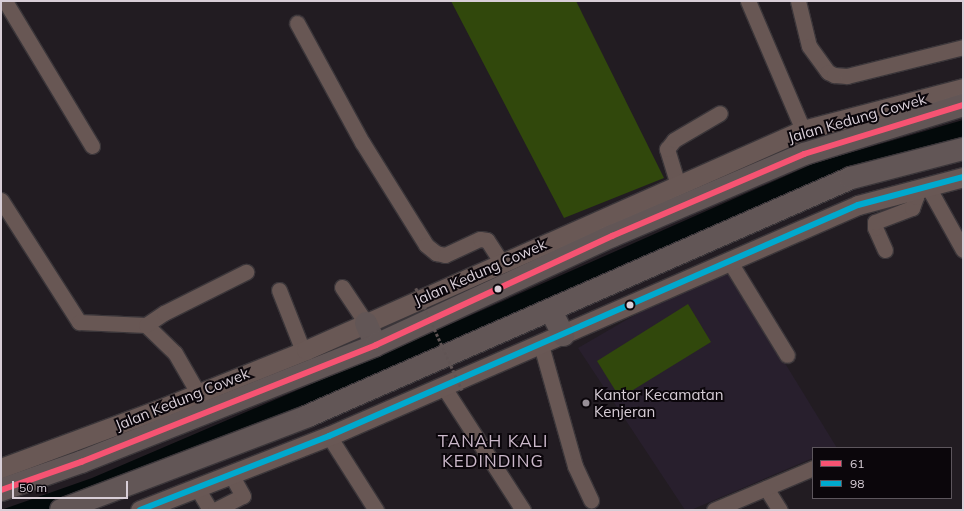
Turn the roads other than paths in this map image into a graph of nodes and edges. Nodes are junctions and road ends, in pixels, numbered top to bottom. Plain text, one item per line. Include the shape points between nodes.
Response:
1 (6, 1) edge
2 (748, 1) edge
3 (798, 1) edge
4 (297, 23) dead end
5 (963, 47) edge
6 (963, 88) edge
7 (963, 105) edge
8 (720, 113) dead end
9 (803, 130) junction
10 (92, 146) dead end
11 (963, 149) edge
12 (963, 177) edge
13 (678, 185) junction
14 (920, 187) junction
15 (1, 200) edge
16 (885, 250) dead end
17 (963, 250) edge
18 (730, 262) junction
19 (502, 263) junction
20 (246, 272) dead end
21 (342, 287) dead end
22 (279, 290) dead end
23 (551, 310) junction
24 (366, 323) junction
25 (146, 325) junction
26 (563, 335) junction
27 (376, 345) junction
28 (541, 345) junction
29 (303, 351) junction
30 (786, 354) dead end
31 (443, 386) junction
32 (198, 393) junction
33 (329, 436) junction
34 (1, 468) edge
35 (812, 468) edge
36 (231, 474) junction
37 (197, 488) junction
38 (766, 488) junction
39 (1, 490) edge
40 (591, 501) dead end
41 (150, 508) edge
42 (61, 510) edge
43 (210, 510) edge
44 (215, 510) edge
45 (376, 510) edge
46 (523, 510) edge
47 (714, 510) edge
48 (780, 510) edge

1 - 10 street
2 - 9 street
3 - 5 street via 809,46 828,72 834,75 847,76
4 - 19 street via 362,142 426,245 445,256 480,239 487,240
6 - 9 main road, Jalan Kedung Cowek
7 - 27 highway, Jalan Kedung Cowek via 804,154 612,236
8 - 13 street via 674,140 667,149
9 - 13 main road, Jalan Kedung Cowek
11 - 23 highway via 851,178
12 - 14 main road
13 - 19 main road, Jalan Kedung Cowek
14 - 16 street via 912,208 875,222 874,228
14 - 17 street
14 - 18 main road via 858,205
15 - 25 street via 79,322
18 - 26 main road
18 - 30 street
19 - 24 main road, Jalan Kedung Cowek
20 - 25 street via 164,313
21 - 24 street
22 - 29 street
23 - 26 highway
23 - 42 highway via 308,416
24 - 27 highway
24 - 29 main road, Jalan Kedung Cowek
25 - 32 street via 175,353
26 - 28 main road
27 - 39 highway, Jalan Kedung Cowek via 81,462
28 - 31 main road
28 - 40 street via 575,466
29 - 32 main road, Jalan Kedung Cowek
31 - 33 main road
31 - 46 street
32 - 34 main road, Jalan Kedung Cowek
33 - 36 main road
33 - 45 street
35 - 38 street
36 - 37 main road
36 - 44 street via 243,496
37 - 41 main road
37 - 43 street
38 - 47 street
38 - 48 street

